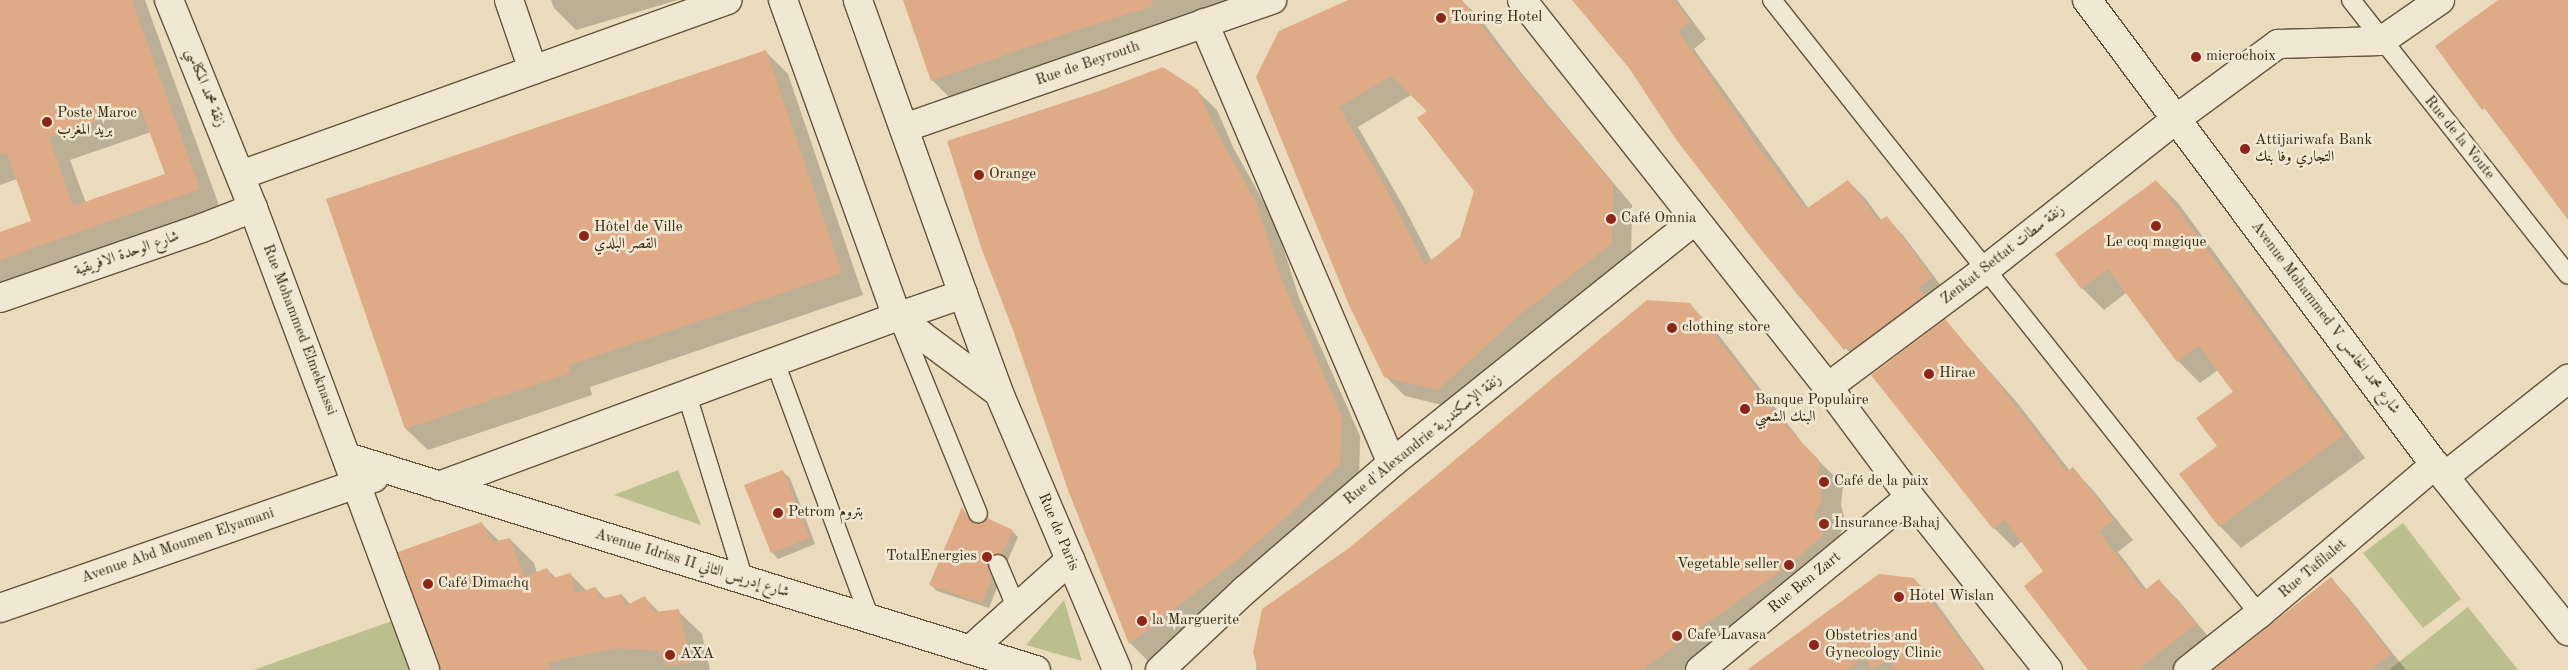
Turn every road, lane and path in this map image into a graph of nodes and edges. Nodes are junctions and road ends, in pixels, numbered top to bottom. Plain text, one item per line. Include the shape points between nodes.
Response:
1 (169, 0) edge
2 (509, 0) edge
3 (728, 0) edge
4 (783, 0) edge
5 (858, 0) edge
6 (1272, 0) edge
7 (1522, 0) edge
8 (1772, 0) edge
9 (2087, 0) edge
10 (2351, 0) edge
11 (2440, 0) edge
12 (1204, 23) junction
13 (2382, 41) junction
14 (534, 70) junction
15 (2176, 119) junction
16 (904, 128) junction
17 (241, 175) junction
18 (253, 208) junction
19 (1694, 220) junction
20 (1986, 270) junction
21 (2568, 275) edge
22 (963, 294) junction
23 (0, 298) edge
24 (897, 317) junction
25 (776, 362) junction
26 (2568, 379) edge
27 (1828, 387) junction
28 (999, 393) junction
29 (687, 395) junction
30 (347, 457) junction
31 (1392, 463) junction
32 (2440, 470) junction
33 (391, 472) junction
34 (356, 484) junction
35 (439, 486) junction
36 (1910, 497) junction
37 (978, 514) dead end
38 (1070, 560) junction
39 (998, 564) dead end
40 (744, 580) junction
41 (0, 608) edge
42 (1016, 609) junction
43 (2259, 614) junction
44 (870, 619) junction
45 (2568, 631) edge
46 (970, 650) junction
47 (425, 670) edge
48 (1036, 670) edge
49 (1117, 670) edge
50 (1160, 670) edge
51 (1700, 670) edge
52 (2048, 670) edge
53 (2188, 670) edge

1 - 17 street, زنقة محمد المكناسي
2 - 14 street
3 - 14 street
4 - 24 street
5 - 16 street, Rue de Paris
6 - 12 street, Rue de Beyrouth
7 - 19 street
8 - 20 lane
9 - 15 street, Avenue Mohammed V شارع محمد الخامس
10 - 13 lane, Rue de la Voute
11 - 13 street
12 - 16 street, Rue de Beyrouth
12 - 31 street
13 - 15 street, Zenkat Settat زنقة سطات via 2278,44
13 - 21 lane, Rue de la Voute
14 - 17 street
15 - 20 street, Zenkat Settat زنقة سطات
15 - 32 street, Avenue Mohammed V شارع محمد الخامس
16 - 22 street, Rue de Paris
17 - 18 street, Rue Mohammed Elmeknassi
18 - 23 street, شارع الوحدة الافريقية
18 - 30 street, Rue Mohammed Elmeknassi
19 - 27 street
19 - 31 street, Rue d'Alexandrie زنقة الإسكندرية
20 - 27 street, Zenkat Settat زنقة سطات
20 - 43 lane
22 - 24 street
22 - 28 street, Rue de Paris
24 - 25 street
24 - 28 street
24 - 37 lane
25 - 29 street
25 - 44 lane
26 - 32 street, Rue Tafilalet
27 - 36 street
28 - 38 street, Rue de Paris
29 - 35 street
29 - 40 lane
30 - 33 street, Avenue Idriss II شارع إدريس الثاني
30 - 34 street, Rue Mohammed Elmeknassi
31 - 50 street, Rue d'Alexandrie زنقة الإسكندرية via 1245,590
32 - 43 street, Rue Tafilalet
32 - 45 street, Avenue Mohammed V شارع محمد الخامس
33 - 34 street, Avenue Abd Moumen Elyamani
33 - 35 street, Avenue Idriss II شارع إدريس الثاني
34 - 41 street, Avenue Abd Moumen Elyamani
34 - 47 street, Rue Mohammed Elmeknassi
35 - 40 street, Avenue Idriss II شارع إدريس الثاني
36 - 51 street, Rue Ben Zart
36 - 52 street
38 - 42 street
38 - 49 street, Rue de Paris
39 - 42 lane
40 - 44 street, Avenue Idriss II شارع إدريس الثاني
42 - 46 street
43 - 53 street, Rue Tafilalet
44 - 46 street, Avenue Idriss II شارع إدريس الثاني
46 - 48 street, Avenue Idriss II شارع إدريس الثاني

